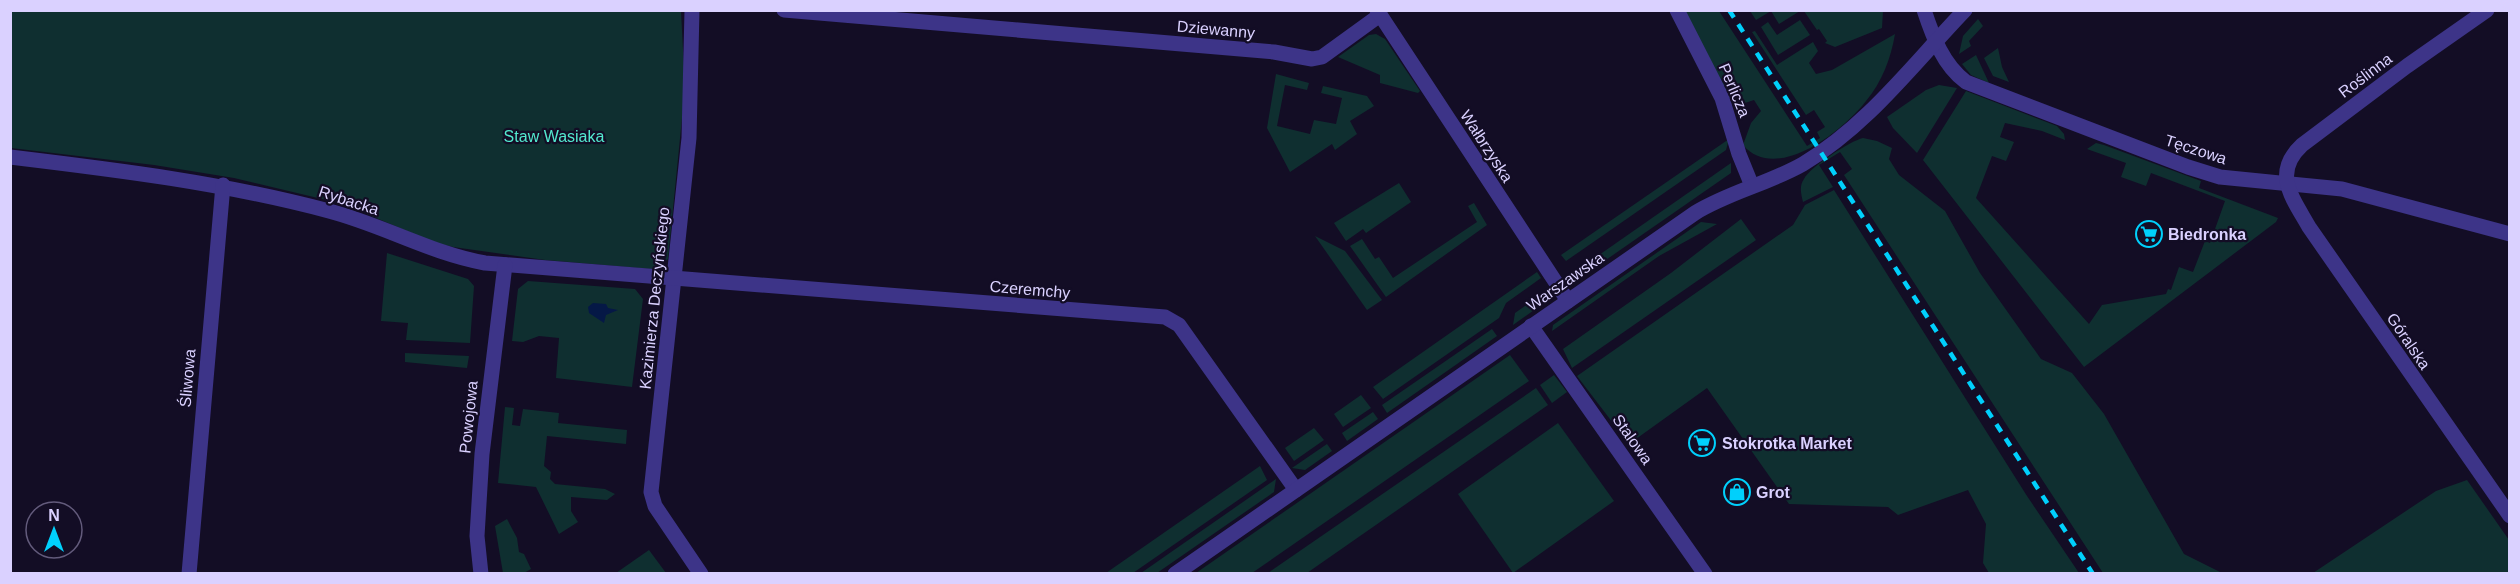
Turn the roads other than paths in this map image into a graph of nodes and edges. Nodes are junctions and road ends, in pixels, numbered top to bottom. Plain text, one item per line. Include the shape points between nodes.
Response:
1 (692, 10) edge
2 (784, 10) edge
3 (1677, 10) edge
4 (1924, 10) edge
5 (1965, 10) edge
6 (2487, 10) edge
7 (1378, 13) edge
8 (1935, 41) junction
9 (10, 157) edge
10 (2286, 183) junction
11 (223, 185) junction
12 (1752, 186) junction
13 (2510, 234) edge
14 (505, 266) junction
15 (674, 279) junction
16 (1568, 301) junction
17 (1531, 326) junction
18 (1296, 490) junction
19 (2510, 516) edge
20 (189, 573) edge
21 (481, 573) edge
22 (701, 573) edge
23 (1175, 573) edge
24 (1706, 573) edge

1 - 15 street, Kazimierza Deczyńskiego via 691,108
2 - 7 street, Dziewanny via 1274,52 1312,59 1322,57
3 - 12 street, Perlicza via 1722,98
4 - 8 street, Tęczowa
5 - 8 street, Warszawska
6 - 10 street, Roślinna via 2302,145 2289,161
7 - 16 street, Wałbrzyska
8 - 10 street, Tęczowa via 1950,66 1970,84 2204,173
8 - 12 street, Warszawska via 1851,130 1804,163
9 - 11 street, Rybacka
10 - 13 street, Tęczowa via 2364,194
10 - 19 street, Góralska via 2309,227
11 - 14 street, Rybacka via 332,212 449,255
11 - 20 street, Śliwowa
12 - 16 street, Warszawska via 1695,213
14 - 15 street, Rybacka
14 - 21 street, Powojowa via 482,454 477,536
15 - 18 street, Czeremchy via 1173,320
15 - 22 street, Kazimierza Deczyńskiego via 651,492 655,506
16 - 17 street, Warszawska
17 - 18 street, Warszawska
17 - 24 street, Stalowa
18 - 23 street, Warszawska

